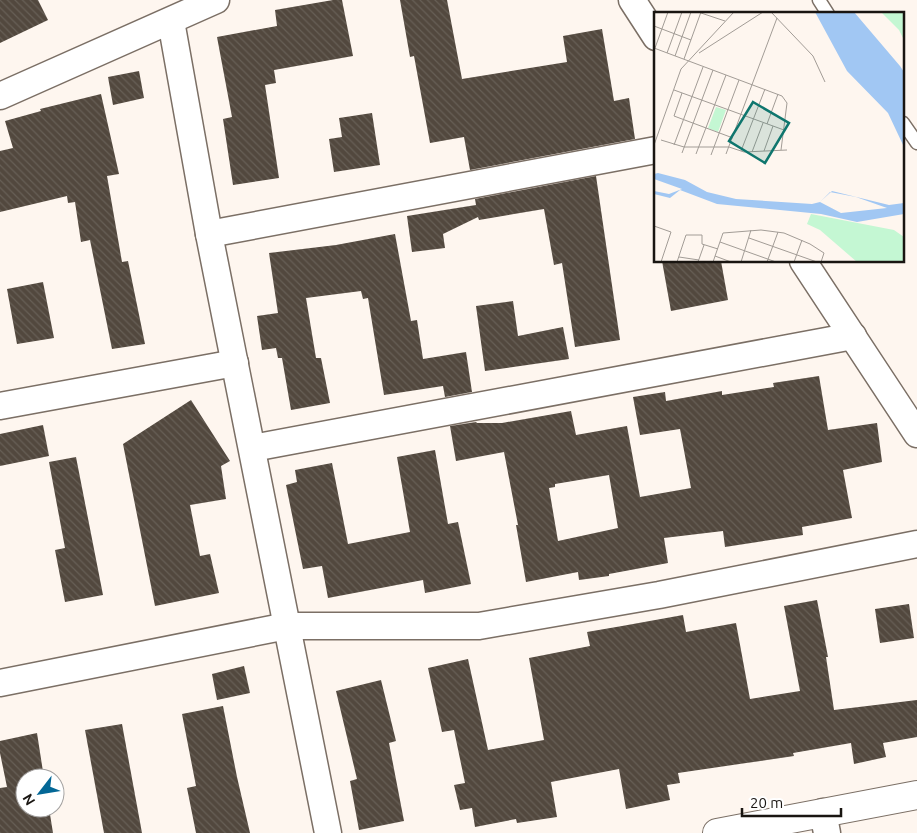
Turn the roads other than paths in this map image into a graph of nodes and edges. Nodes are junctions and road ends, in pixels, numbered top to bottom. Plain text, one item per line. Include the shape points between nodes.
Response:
1 (216, 0) edge
2 (632, 0) edge
3 (819, 0) edge
4 (827, 12) edge
5 (170, 21) junction
6 (654, 34) edge
7 (0, 96) edge
8 (904, 124) edge
9 (917, 143) edge
10 (654, 150) edge
11 (209, 234) junction
12 (804, 262) edge
13 (853, 336) junction
14 (235, 363) junction
15 (0, 406) edge
16 (917, 434) edge
17 (253, 448) junction
18 (917, 544) edge
19 (287, 626) junction
20 (0, 683) edge
21 (917, 795) edge
22 (825, 823) edge
23 (328, 833) edge
24 (717, 833) edge

1 - 5 street
2 - 6 street
3 - 4 lane
5 - 7 street
5 - 11 street
8 - 9 lane
10 - 11 street
11 - 14 street
12 - 13 street
13 - 16 street
13 - 17 street
14 - 15 street
14 - 17 street
17 - 19 street
18 - 19 street via 659,595 479,626
19 - 20 street
19 - 23 street
21 - 22 street
22 - 24 street

